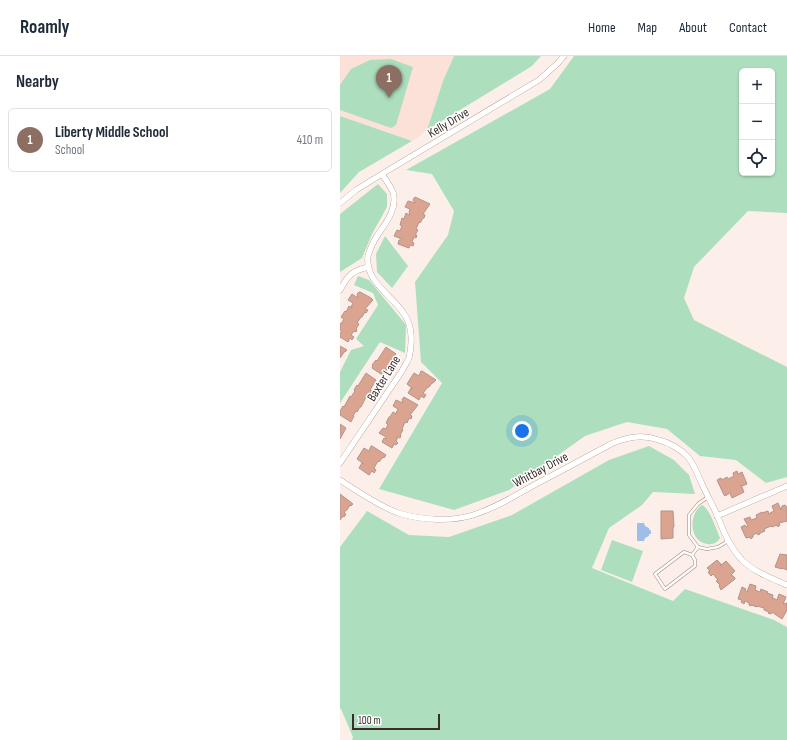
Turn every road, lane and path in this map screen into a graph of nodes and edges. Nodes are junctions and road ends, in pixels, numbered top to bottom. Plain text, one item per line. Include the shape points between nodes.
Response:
1 (564, 56) edge
2 (382, 174) junction
3 (340, 203) edge
4 (368, 267) junction
5 (340, 290) edge
6 (340, 464) edge
7 (340, 480) edge
8 (787, 486) edge
9 (708, 497) junction
10 (717, 516) junction
11 (728, 541) junction
12 (698, 547) junction
13 (692, 555) junction
14 (787, 585) edge

1 - 2 street, Kelly Drive via 539,80
2 - 3 street, Kelly Drive
2 - 4 street via 393,193 394,205 390,217 371,248
4 - 5 street via 349,275
4 - 6 street, Baxter Lane via 373,278 406,318 412,337 411,346 409,358 402,371
7 - 9 street, Whitbay Drive via 377,504 399,513 436,519 461,517 473,515 498,504 621,439 644,437 667,442 678,448 697,472
8 - 10 street
9 - 10 street, Whitbay Drive
9 - 12 lane via 689,515 689,536
10 - 11 street, Whitbay Drive
11 - 12 lane via 718,548
11 - 14 street, Whitbay Drive via 751,567
12 - 13 lane
13 - 13 lane via 684,552 655,574 665,589 695,566

